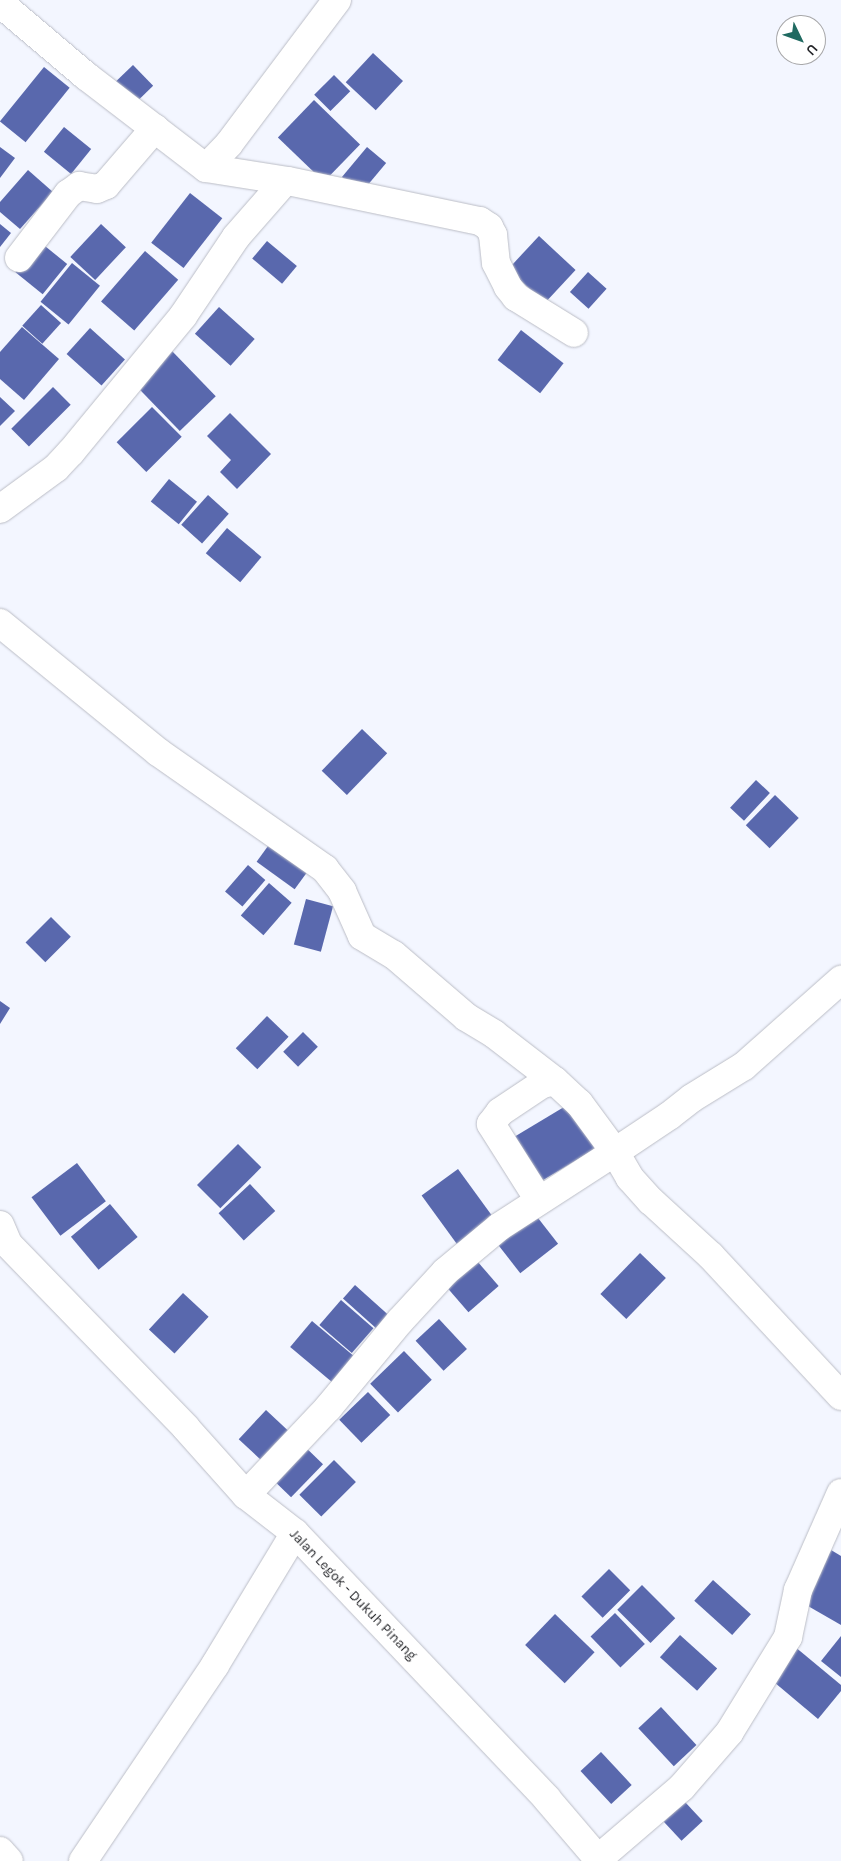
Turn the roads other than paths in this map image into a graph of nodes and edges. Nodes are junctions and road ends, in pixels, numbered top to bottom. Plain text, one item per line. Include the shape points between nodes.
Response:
1 (337, 0) edge
2 (0, 3) edge
3 (155, 128) junction
4 (206, 168) junction
5 (285, 181) junction
6 (19, 258) dead end
7 (574, 333) dead end
8 (0, 509) edge
9 (0, 623) edge
10 (841, 980) edge
11 (556, 1081) junction
12 (615, 1152) junction
13 (538, 1200) junction
14 (3, 1242) edge
15 (841, 1396) edge
16 (841, 1493) edge
17 (246, 1495) junction
18 (295, 1533) junction
19 (0, 1851) edge
20 (599, 1860) edge
21 (8, 1861) edge
22 (83, 1861) edge

1 - 4 street via 229,144
2 - 3 street via 86,76
3 - 4 street
3 - 6 street via 106,185 97,189 79,186 68,194
4 - 5 street
5 - 7 street via 480,221 489,227 493,235 496,264 508,287 516,296
5 - 8 street via 236,237 183,316 71,452 56,468
9 - 11 street via 158,752 325,869 342,891 362,936 394,955 466,1017
10 - 12 street via 744,1066
11 - 12 street via 579,1103
11 - 13 street via 542,1084 500,1112 492,1124
12 - 13 street
12 - 15 street via 641,1190 711,1256
13 - 17 street via 499,1227 445,1272 328,1408
14 - 17 street, Jalan Legok - Dukuh Pinang via 186,1428
16 - 20 street via 798,1590 788,1637 729,1733 682,1787
17 - 18 street, Jalan Legok - Dukuh Pinang
18 - 20 street, Jalan Legok - Dukuh Pinang via 547,1799
18 - 22 street via 215,1665
19 - 21 street

